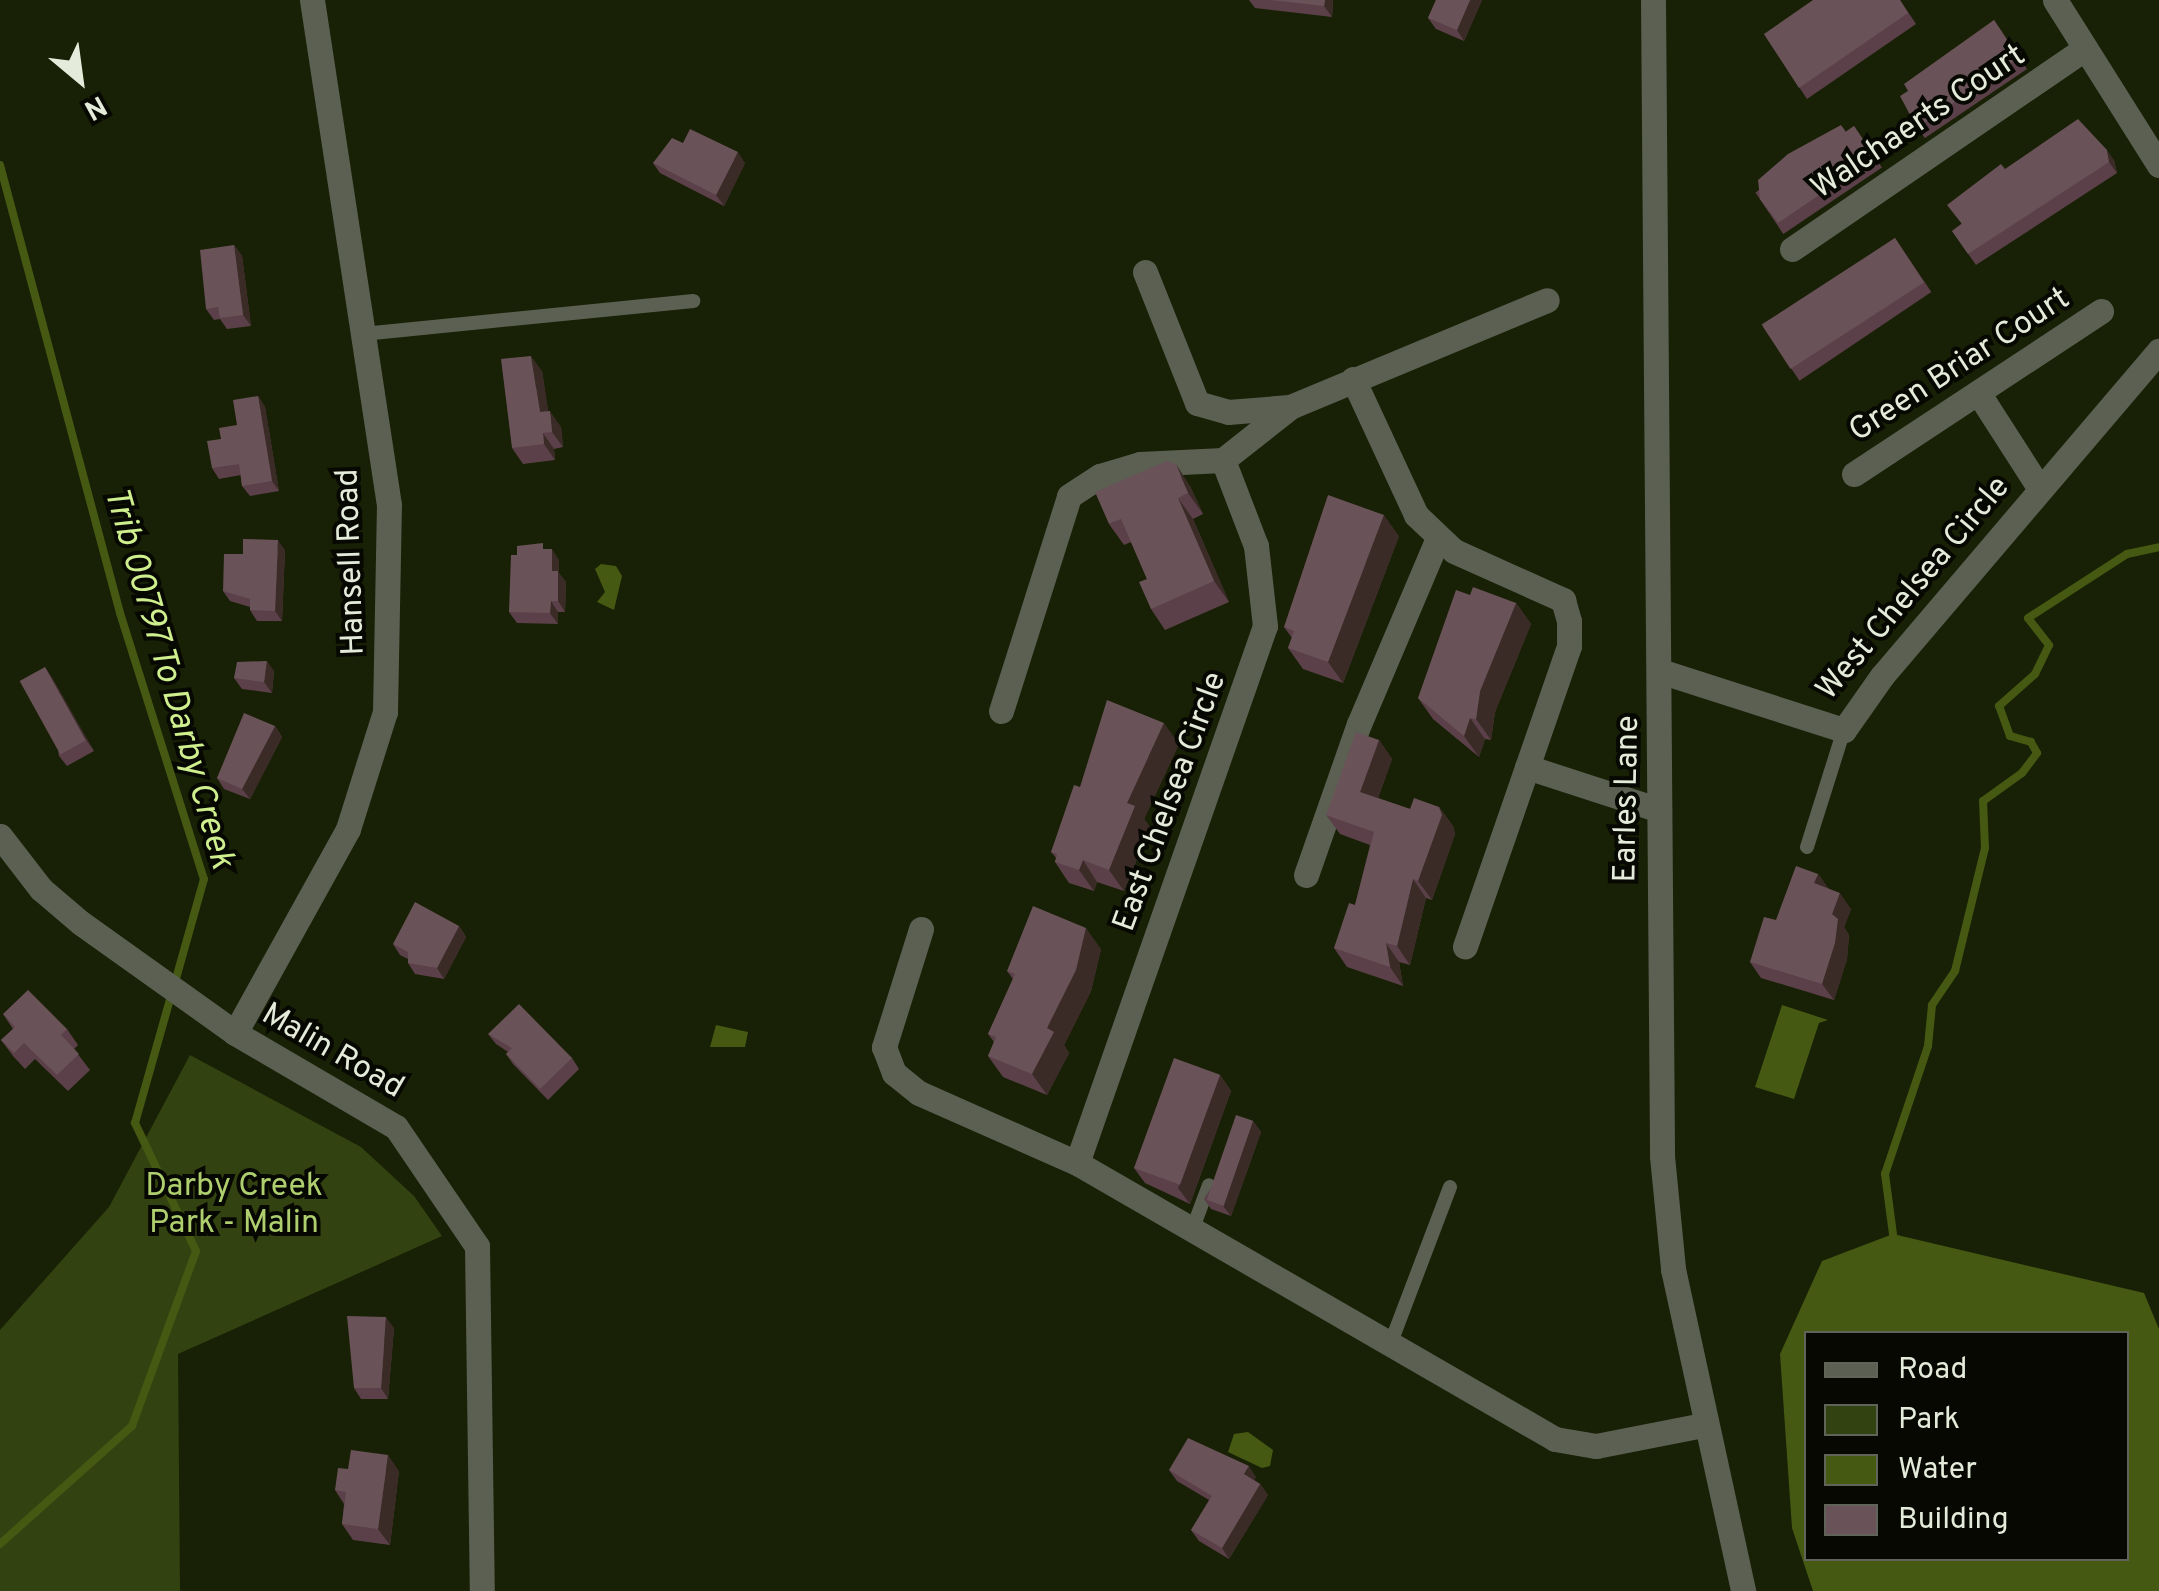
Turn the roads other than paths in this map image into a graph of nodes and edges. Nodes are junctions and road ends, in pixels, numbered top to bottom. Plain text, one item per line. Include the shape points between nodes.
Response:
1 (312, 0) edge
2 (1653, 0) edge
3 (2055, 0) edge
4 (2083, 50) junction
5 (2159, 165) edge
6 (1792, 249) dead end
7 (1145, 272) dead end
8 (1547, 300) dead end
9 (693, 301) dead end
10 (2100, 312) dead end
11 (363, 334) junction
12 (2159, 351) edge
13 (1353, 380) junction
14 (1978, 394) junction
15 (1290, 406) junction
16 (1223, 460) junction
17 (1854, 474) dead end
18 (2040, 489) junction
19 (1438, 538) junction
20 (1663, 672) junction
21 (1001, 712) dead end
22 (1844, 730) junction
23 (1527, 768) junction
24 (1659, 810) junction
25 (1807, 848) dead end
26 (4, 853) edge
27 (1306, 876) dead end
28 (921, 929) dead end
29 (1465, 946) dead end
30 (235, 1033) junction
31 (1077, 1163) junction
32 (1218, 1163) edge
33 (1450, 1187) dead end
34 (1191, 1233) junction
35 (1390, 1346) junction
36 (1703, 1425) junction
37 (482, 1591) edge
38 (1743, 1591) edge

1 - 11 street, Hansell Road
2 - 20 street, Earles Lane
3 - 4 street
4 - 5 street
4 - 6 street, Walchaerts Court
7 - 15 street via 1197,403 1228,412
8 - 13 street
9 - 11 lane
10 - 14 street, Green Briar Court
11 - 30 street, Hansell Road via 389,505 385,712 348,829
12 - 18 street, West Chelsea Circle
13 - 15 street
13 - 19 street via 1401,488
14 - 17 street, Green Briar Court
14 - 18 street
15 - 16 street
16 - 21 street via 1140,464 1100,476 1069,496
16 - 31 street, East Chelsea Circle via 1256,546 1265,626
18 - 22 street, West Chelsea Circle
19 - 23 street via 1563,600 1569,646
19 - 27 street via 1359,724
20 - 22 street, West Chelsea Circle
20 - 24 street, Earles Lane
22 - 25 lane
23 - 24 street
23 - 29 street
24 - 36 street, Earles Lane via 1662,1156 1673,1270
26 - 30 street, Malin Road via 81,922
28 - 31 street via 884,1047 886,1061 919,1093
30 - 37 street, Malin Road via 396,1127 477,1246
31 - 34 street
32 - 34 lane
33 - 35 lane
34 - 35 street
35 - 36 street via 1555,1439 1596,1446
36 - 38 street, Earles Lane

